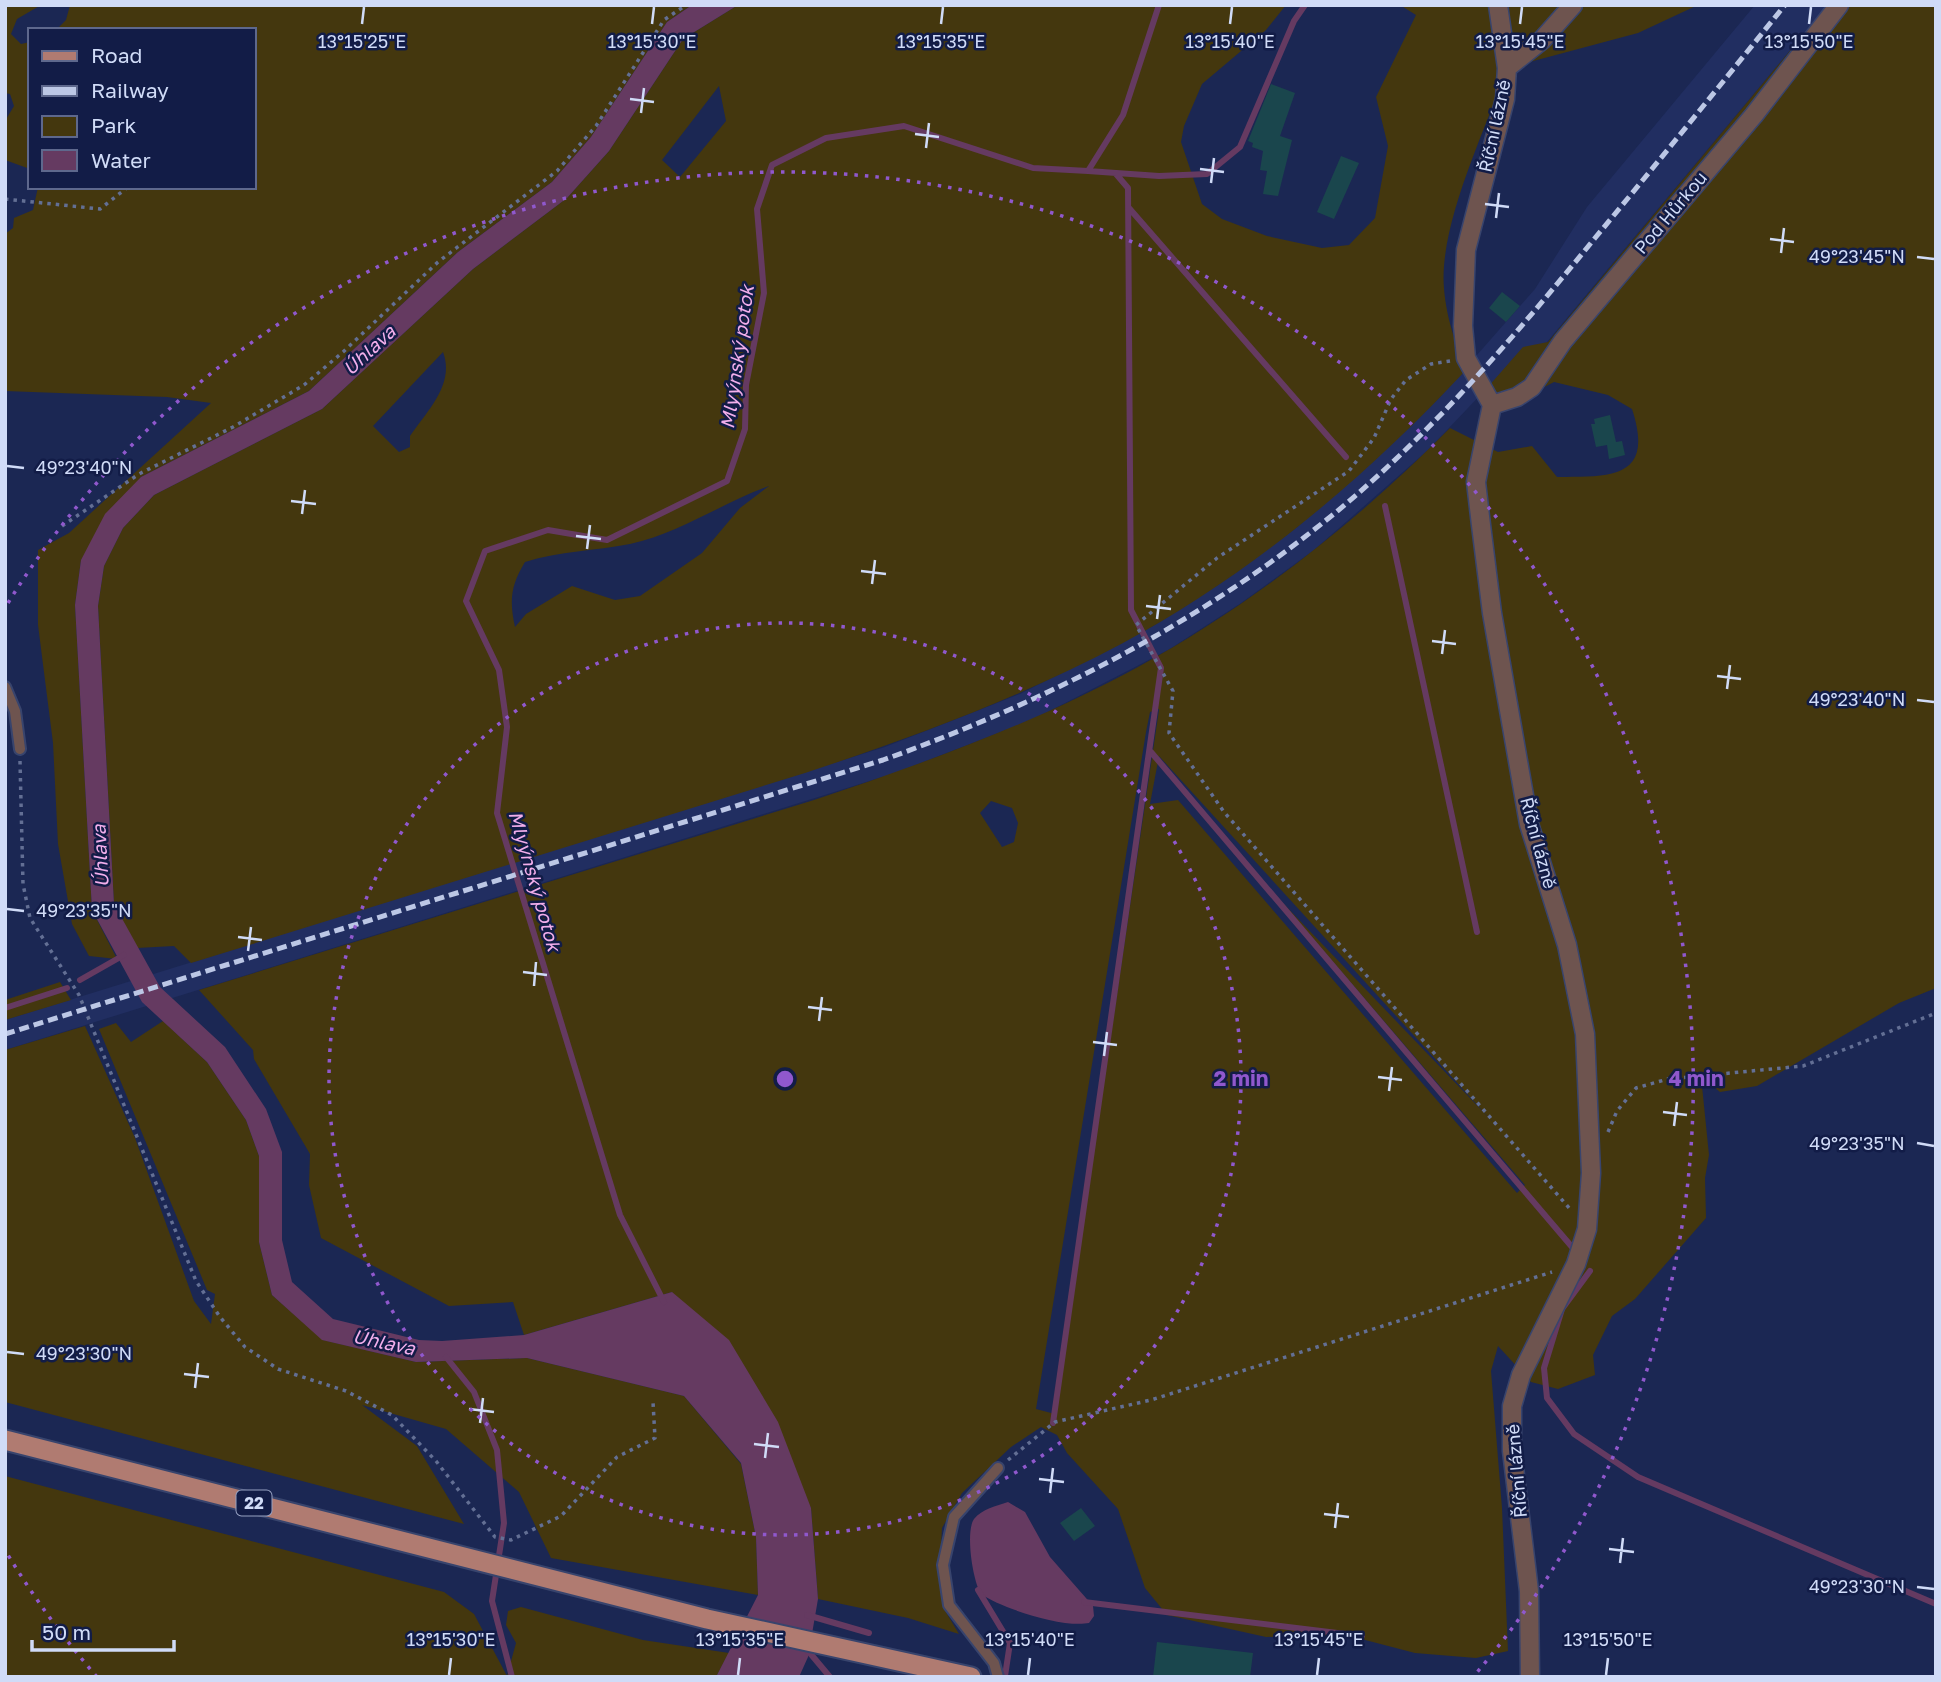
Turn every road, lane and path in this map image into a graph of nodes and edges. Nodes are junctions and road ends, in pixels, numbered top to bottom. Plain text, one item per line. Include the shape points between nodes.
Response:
1 (686, 5) edge
2 (1498, 5) edge
3 (1573, 5) edge
4 (1839, 5) edge
5 (1507, 68) junction
6 (125, 189) edge
7 (5, 199) edge
8 (1466, 358) junction
9 (1492, 405) junction
10 (62, 526) dead end
11 (5, 687) edge
12 (20, 749) joint
13 (1936, 1013) edge
14 (1606, 1136) dead end
15 (1587, 1230) junction
16 (1576, 1264) junction
17 (653, 1402) dead end
18 (5, 1440) edge
19 (998, 1468) joint
20 (971, 1677) edge
21 (998, 1677) edge
22 (1530, 1677) edge

1 - 10 path via 664,20 596,126 557,171 438,262 304,385 139,474
2 - 5 street, Říční lázně
3 - 5 street via 1542,40
4 - 9 street, Pod Hůrkou via 1754,115 1563,341 1532,387
5 - 8 street, Říční lázně via 1505,99 1466,250
6 - 7 path via 100,208
8 - 9 street, Říční lázně
8 - 15 path via 1431,364 1406,380 1391,399 1374,438 1349,471 1217,558 1136,625 1173,691 1168,733 1224,812
9 - 15 street, Říční lázně via 1476,482 1480,525 1529,824 1567,945 1585,1034 1591,1173
11 - 12 lane via 15,711
12 - 17 path via 23,884 30,918 79,996 197,1280 245,1347 278,1369 346,1391 392,1415 436,1461 495,1537 511,1540 561,1516 617,1457 655,1438
13 - 14 path via 1803,1066 1668,1079 1636,1088 1616,1111
15 - 16 street, Říční lázně
16 - 19 path via 1152,1400 1055,1422
16 - 22 street, Říční lázně via 1521,1375 1511,1406 1529,1591
18 - 20 main road, 22 via 707,1619
19 - 21 lane via 954,1517 943,1565 949,1605 994,1663

